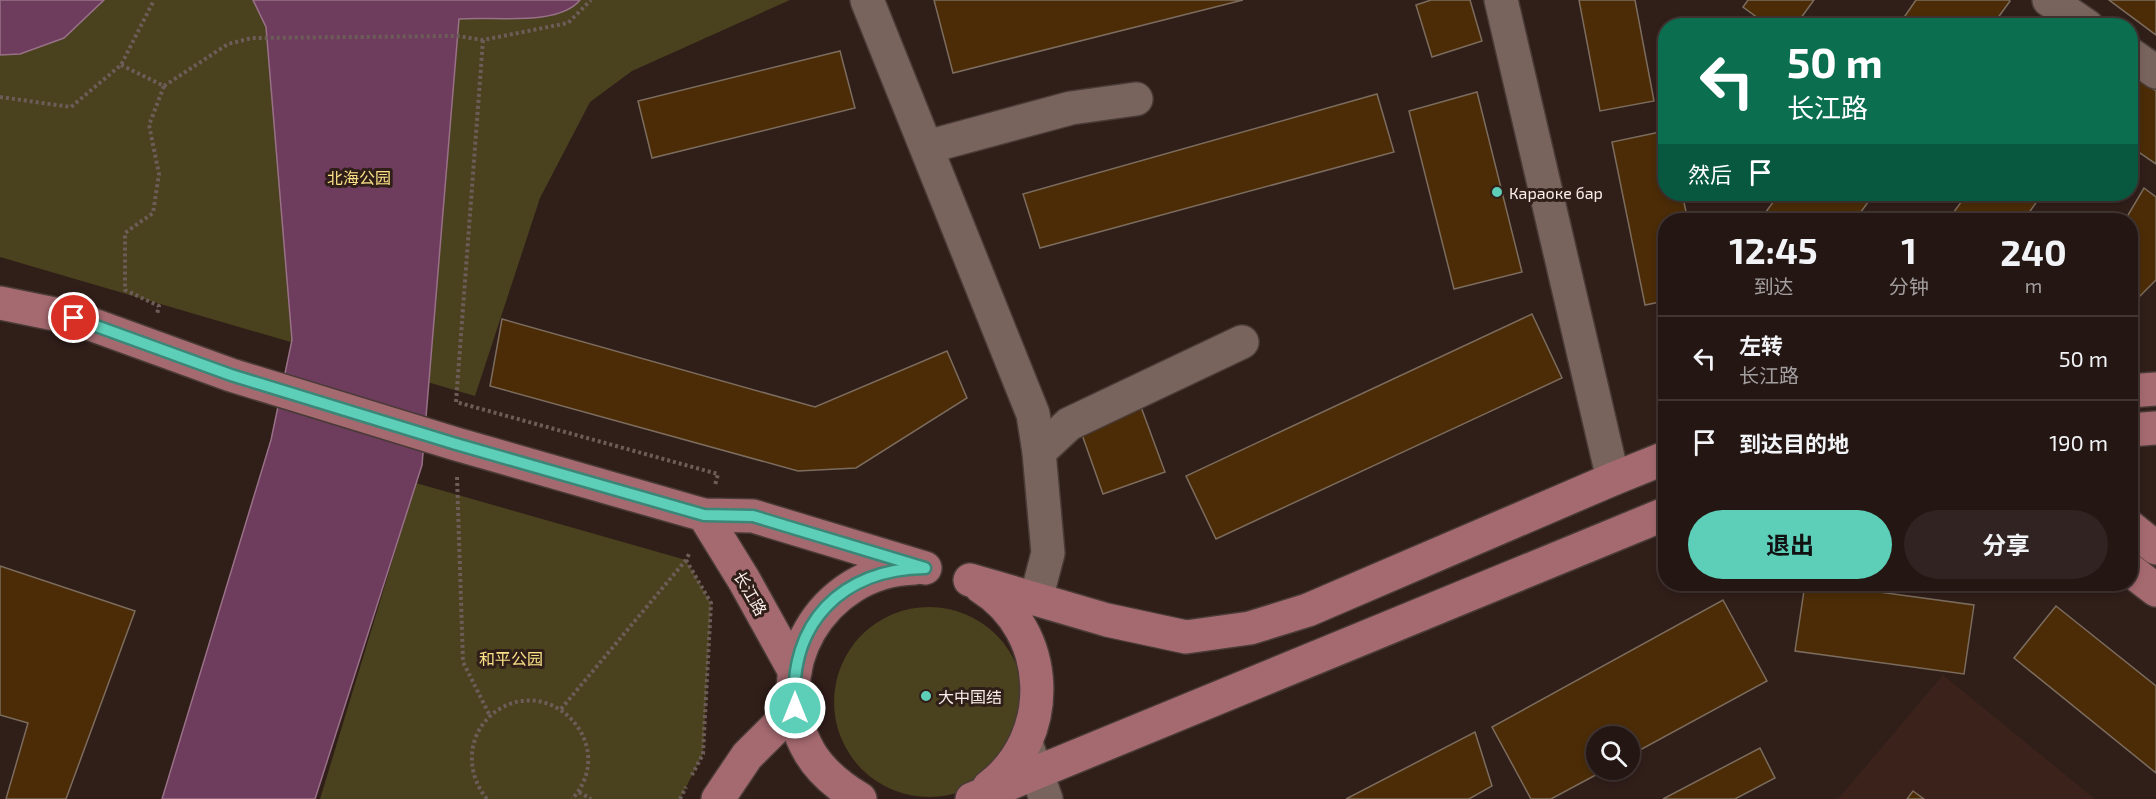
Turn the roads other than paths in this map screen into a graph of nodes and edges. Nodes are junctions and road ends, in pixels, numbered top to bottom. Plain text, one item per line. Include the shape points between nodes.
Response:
1 (867, 0) edge
2 (1500, 0) edge
3 (2049, 0) edge
4 (2075, 18) edge
5 (2138, 60) edge
6 (2156, 72) edge
7 (1137, 99) dead end
8 (927, 147) junction
9 (0, 303) edge
10 (1242, 342) dead end
11 (2156, 389) edge
12 (2138, 390) edge
13 (2156, 428) edge
14 (2138, 429) edge
15 (1039, 452) junction
16 (1658, 461) edge
17 (1613, 479) junction
18 (704, 515) junction
19 (1658, 517) edge
20 (2138, 533) edge
21 (2156, 548) edge
22 (925, 568) junction
23 (2138, 576) edge
24 (970, 580) junction
25 (2156, 590) edge
26 (1036, 599) junction
27 (795, 672) junction
28 (795, 708) junction
29 (1038, 771) edge
30 (718, 799) edge
31 (860, 799) edge
32 (971, 799) edge

1 - 8 street
2 - 17 street
3 - 4 street
5 - 6 street
7 - 8 street via 1071,108
8 - 15 street via 1033,414
9 - 18 main road via 74,318 231,375
10 - 15 street via 1070,424
11 - 12 main road
13 - 14 main road
15 - 26 street via 1048,553
16 - 17 main road
17 - 26 main road via 1308,610 1250,628 1186,637
18 - 22 main road via 753,516
18 - 27 main road, 长江路
19 - 29 main road
20 - 21 main road
22 - 24 main road
22 - 27 main road via 885,572 848,588 832,601 807,633
23 - 25 main road
24 - 26 main road
24 - 29 main road via 1008,609 1032,650 1037,673 1034,721
27 - 28 main road
28 - 30 main road via 747,756
28 - 31 main road via 810,753 824,772
29 - 32 main road via 1013,764 997,782

